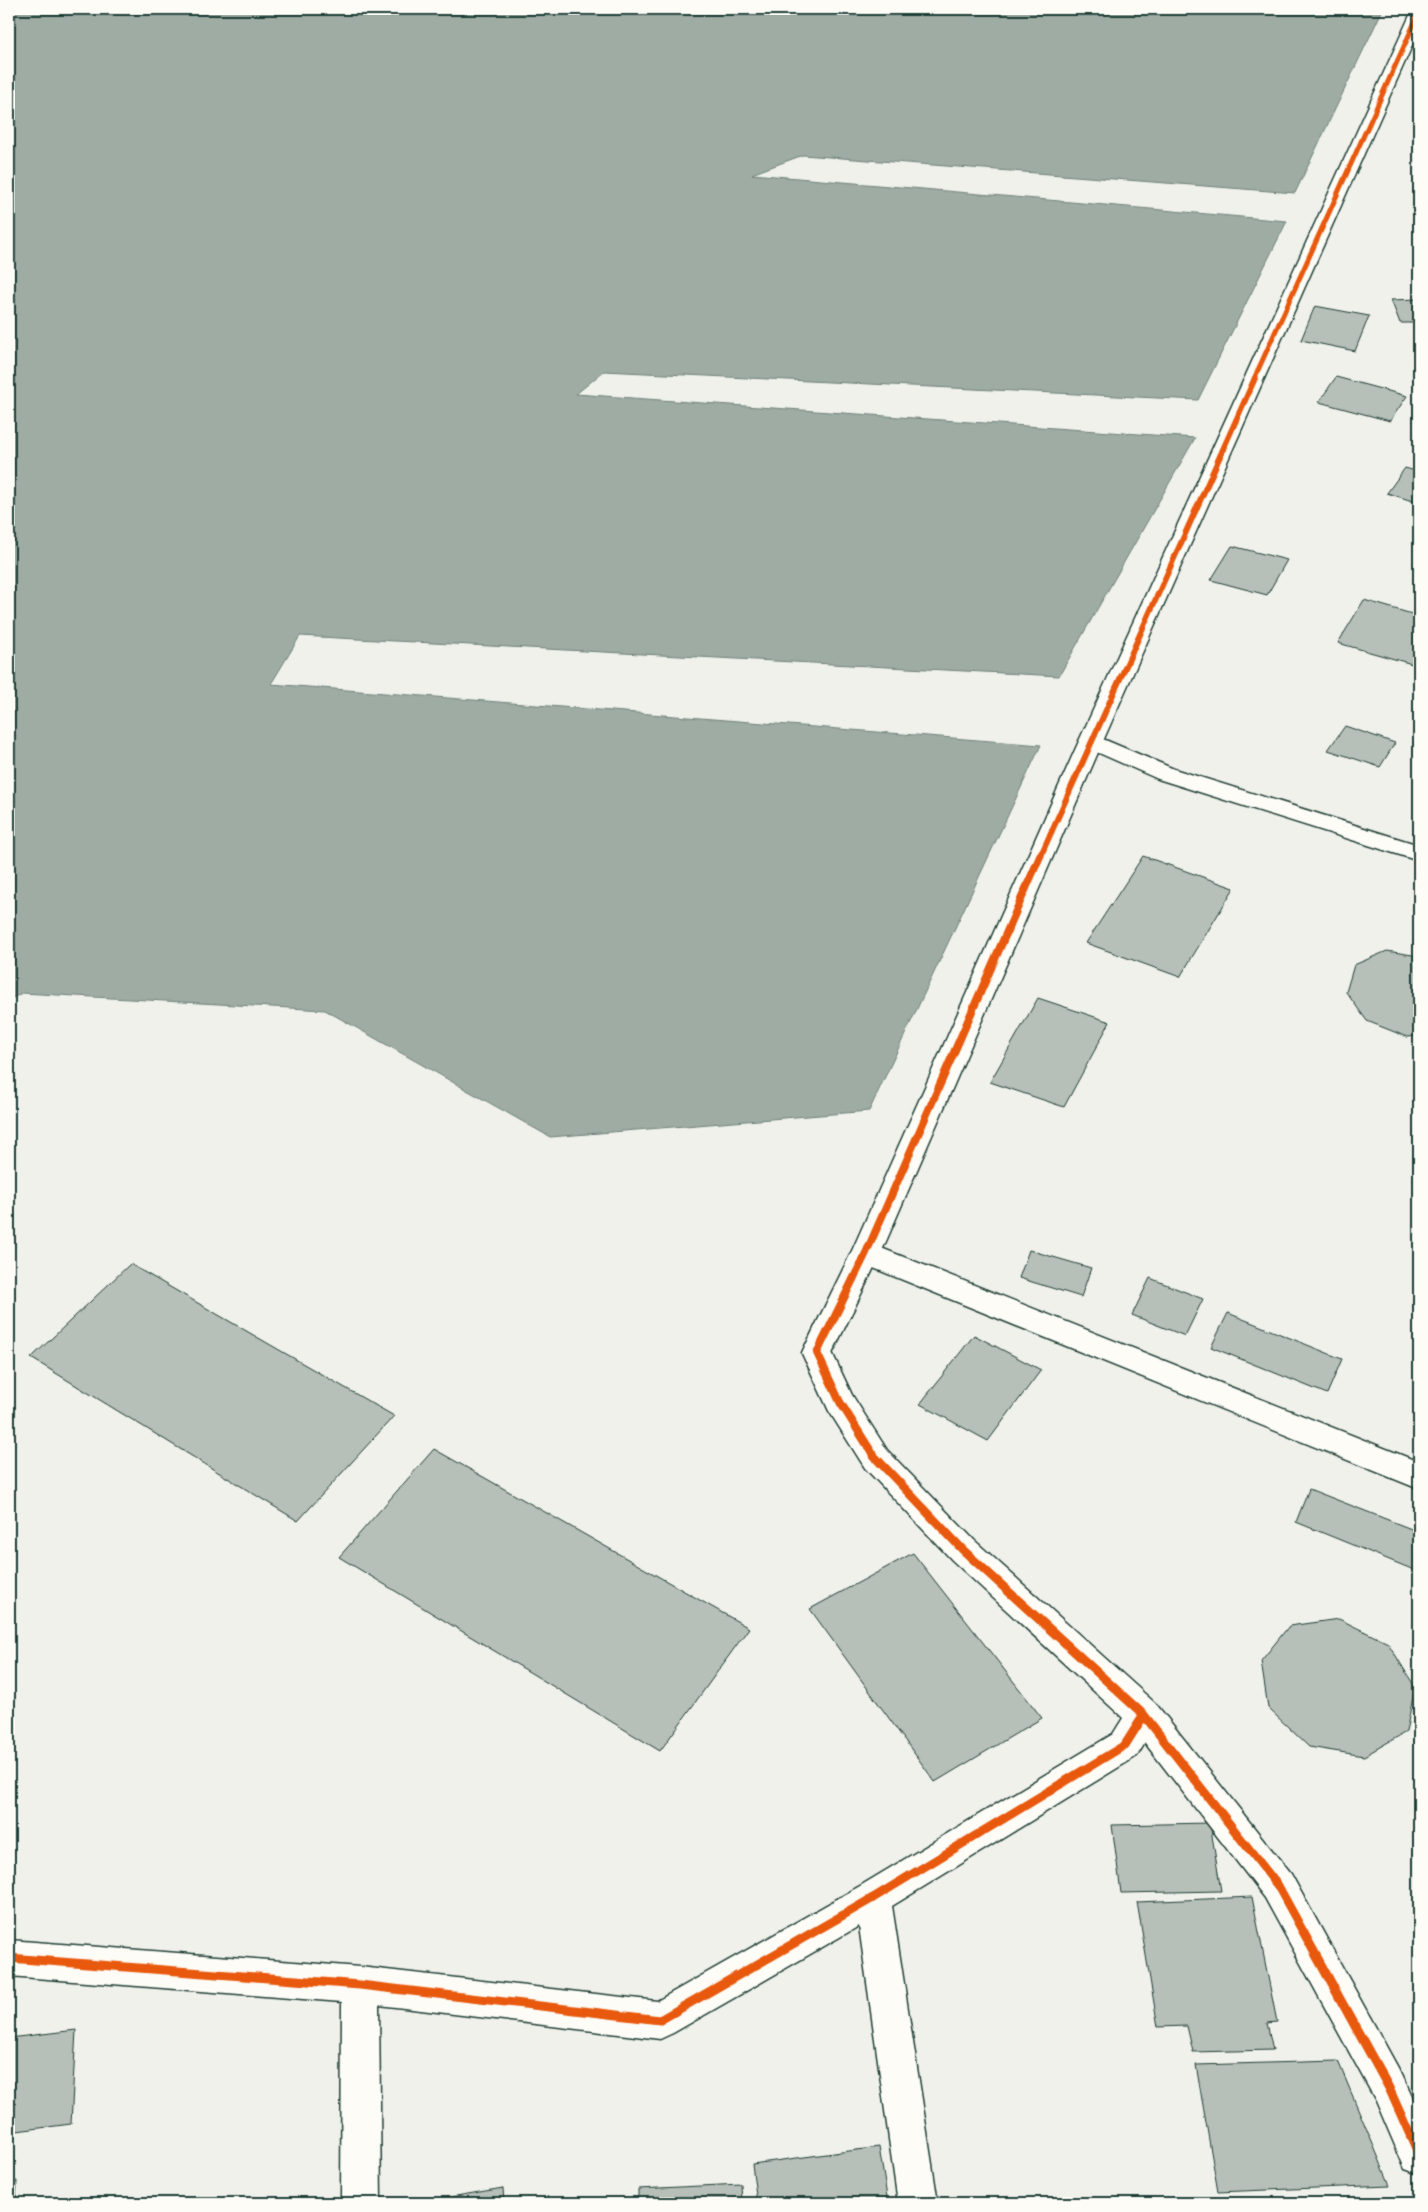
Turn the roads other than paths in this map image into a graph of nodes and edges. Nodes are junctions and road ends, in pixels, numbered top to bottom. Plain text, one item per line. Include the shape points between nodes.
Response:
1 (1419, 14) edge
2 (1091, 741) junction
3 (1419, 853) edge
4 (866, 1253) junction
5 (1419, 1476) edge
6 (1144, 1715) junction
7 (873, 1898) junction
8 (9, 1958) edge
9 (360, 1985) junction
10 (1419, 2155) edge
11 (361, 2203) edge
12 (918, 2203) edge

1 - 2 street
2 - 3 street via 1166,774
2 - 4 street
4 - 5 street
4 - 6 street via 817,1353 840,1402 876,1459 963,1550
6 - 7 street via 1125,1745
6 - 10 street via 1278,1886 1389,2088
7 - 9 street via 660,2020
7 - 12 street
8 - 9 street
9 - 11 street

